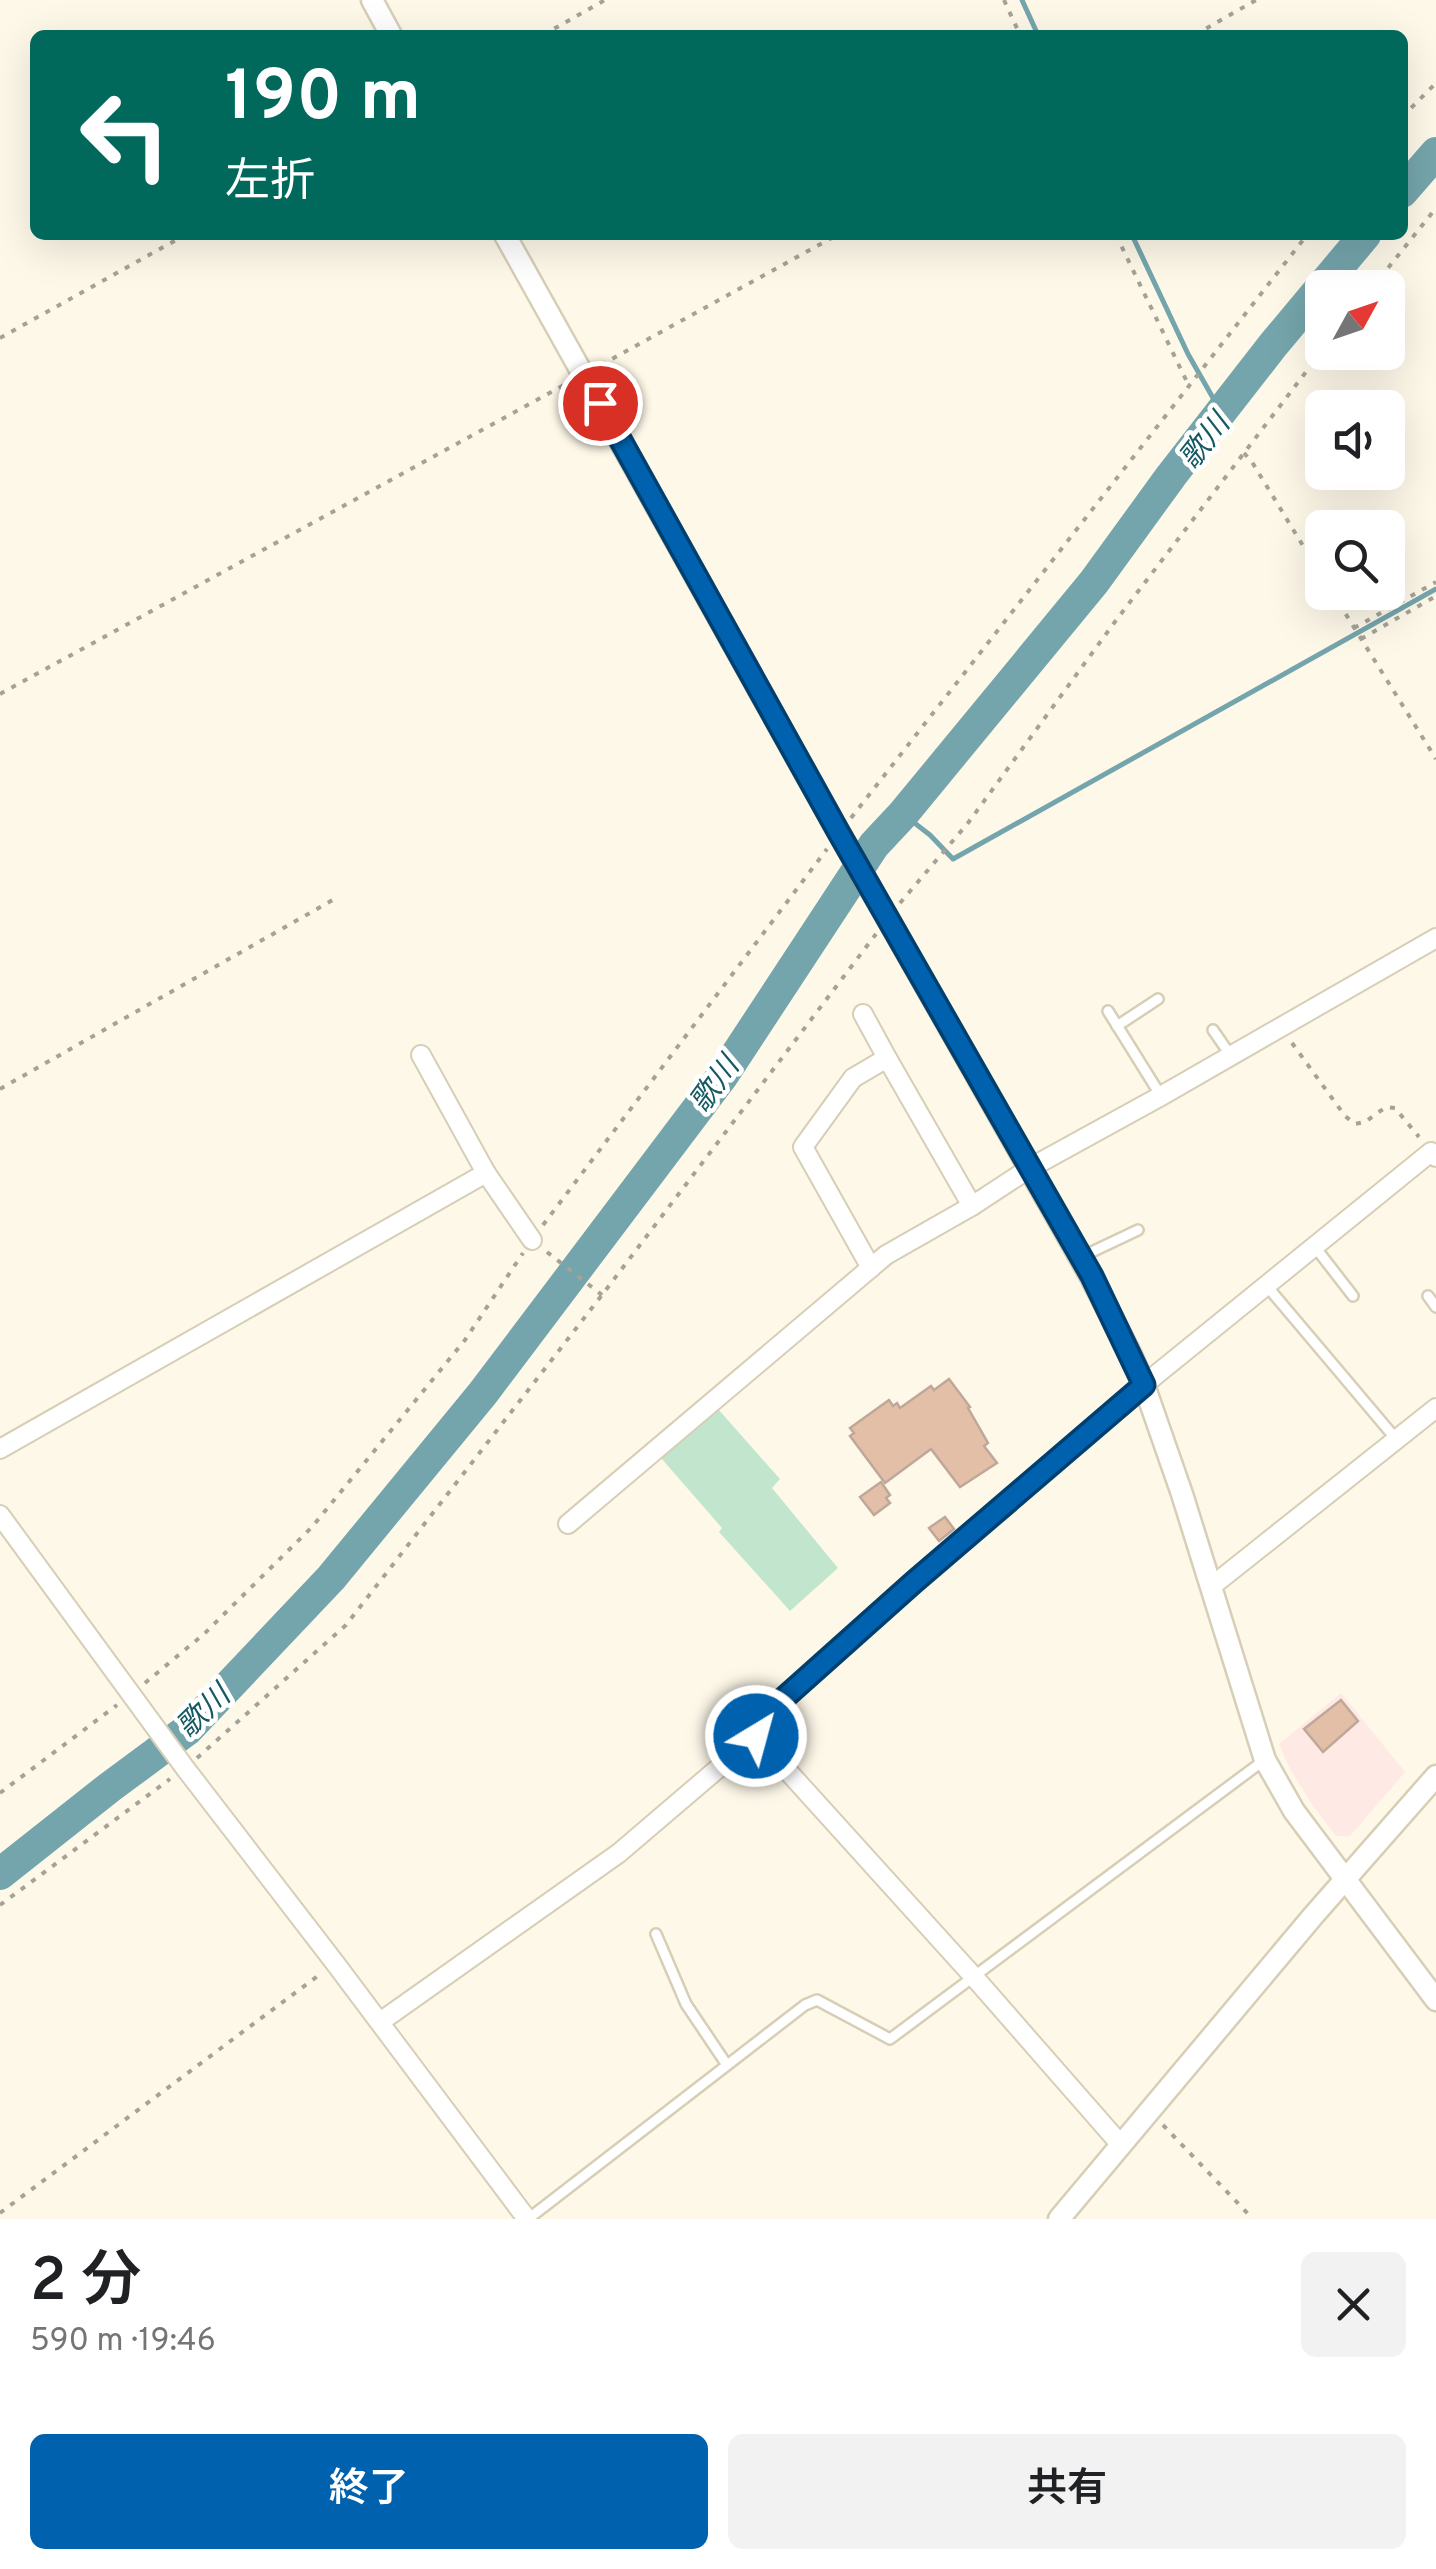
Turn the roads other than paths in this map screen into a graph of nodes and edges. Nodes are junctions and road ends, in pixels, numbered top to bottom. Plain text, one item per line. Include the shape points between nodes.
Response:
1 (372, 0) edge
2 (388, 30) edge
3 (508, 240) edge
4 (1436, 938) edge
5 (1158, 999) dead end
6 (1108, 1012) dead end
7 (863, 1014) dead end
8 (1117, 1026) junction
9 (1213, 1030) dead end
10 (421, 1055) dead end
11 (1230, 1056) junction
12 (887, 1058) junction
13 (1161, 1096) junction
14 (1434, 1152) edge
15 (1030, 1168) junction
16 (486, 1172) junction
17 (972, 1206) junction
18 (1138, 1230) dead end
19 (532, 1240) road end
20 (1315, 1247) junction
21 (1080, 1257) junction
22 (871, 1268) junction
23 (1266, 1284) junction
24 (1353, 1296) dead end
25 (1428, 1296) dead end
26 (1436, 1308) edge
27 (1144, 1385) junction
28 (1436, 1408) edge
29 (1397, 1441) junction
30 (0, 1449) edge
31 (0, 1514) edge
32 (568, 1524) dead end
33 (1212, 1586) junction
34 (756, 1736) junction
35 (1265, 1760) junction
36 (1435, 1781) edge
37 (1345, 1879) junction
38 (656, 1934) dead end
39 (974, 1977) junction
40 (1436, 2000) edge
41 (380, 2022) junction
42 (727, 2065) junction
43 (1121, 2144) junction
44 (528, 2219) edge
45 (1058, 2219) edge

1 - 2 street
3 - 15 street
4 - 11 street
5 - 8 lane
6 - 8 lane
7 - 12 street
8 - 13 lane
9 - 11 lane
10 - 16 street
11 - 13 street
12 - 17 street via 923,1135
12 - 22 street via 853,1078 803,1148
13 - 15 street
14 - 20 street
15 - 17 street
15 - 21 street
16 - 19 street
16 - 30 street
17 - 22 street
18 - 21 lane
20 - 23 street
20 - 24 lane
21 - 27 street
22 - 32 street
23 - 27 street
23 - 29 lane
25 - 26 lane
27 - 33 street
27 - 34 street via 755,1724
28 - 29 street
29 - 33 street
31 - 41 street
33 - 35 street
34 - 39 street
34 - 41 street via 618,1852
35 - 37 street
35 - 39 lane
36 - 37 street
37 - 40 street
37 - 43 street
38 - 42 lane via 686,2004
39 - 42 lane via 890,2038 817,2000
39 - 43 street
41 - 44 street
42 - 44 lane
43 - 45 street

